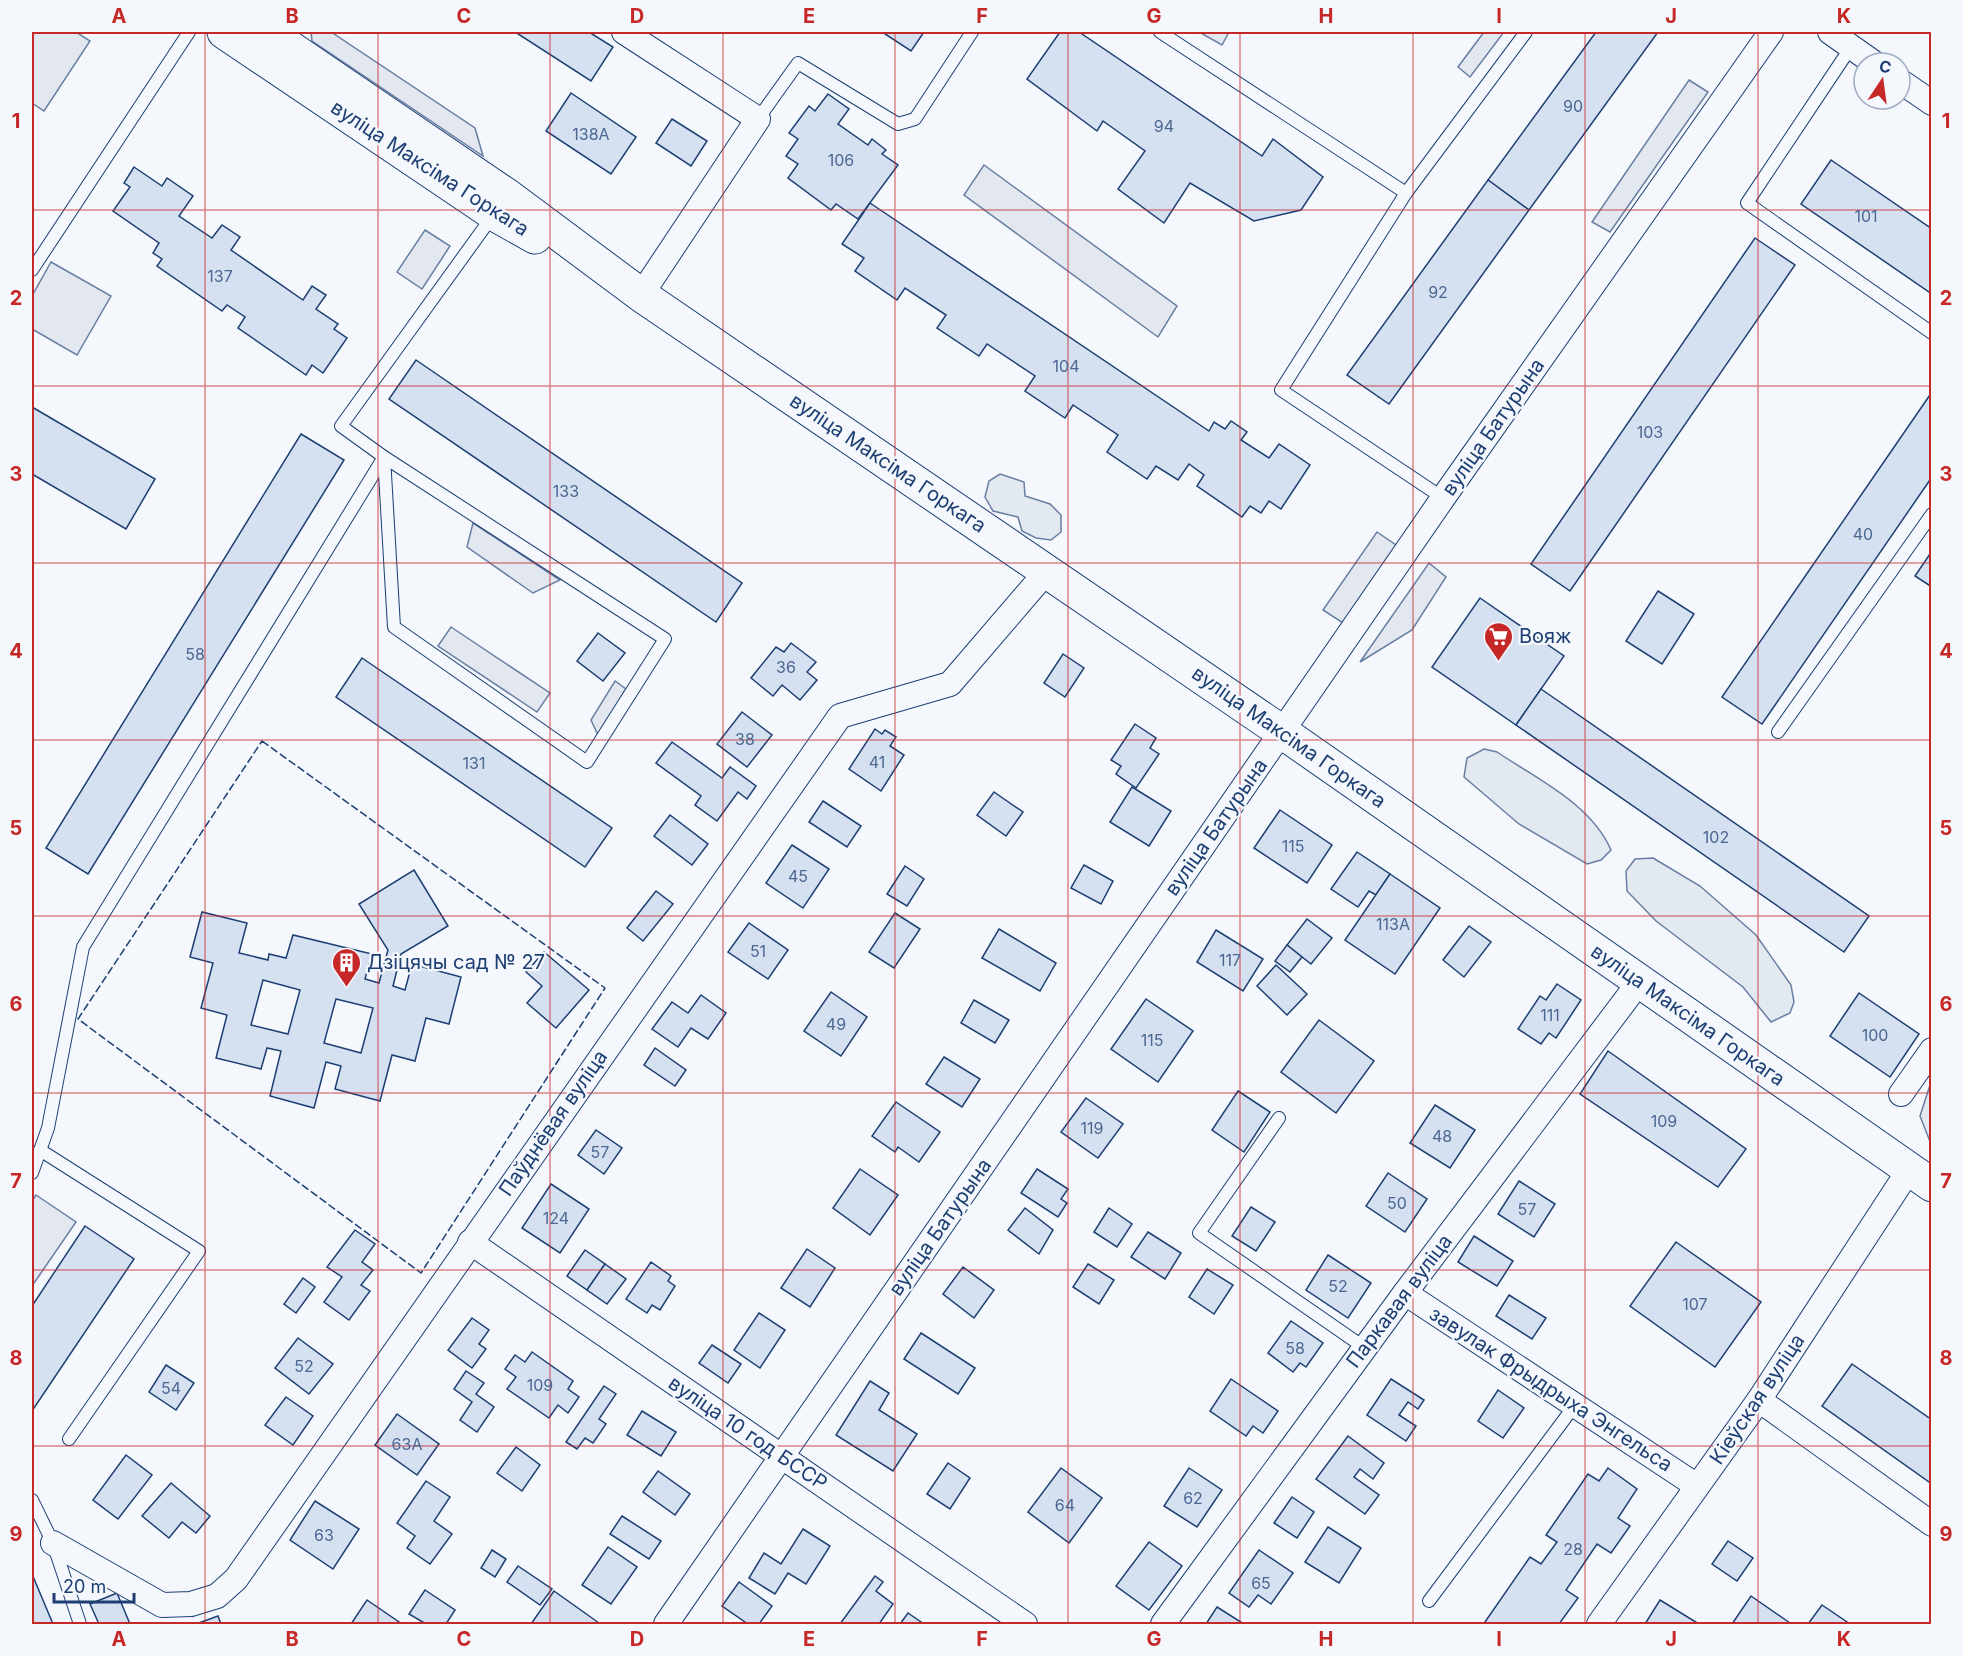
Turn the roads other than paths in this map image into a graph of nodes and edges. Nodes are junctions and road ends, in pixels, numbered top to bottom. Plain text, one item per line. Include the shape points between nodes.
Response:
1 (189, 32) edge
2 (224, 32) edge
3 (267, 32) edge
4 (624, 32) edge
5 (972, 32) edge
6 (1160, 32) edge
7 (1527, 32) edge
8 (1771, 32) edge
9 (1830, 32) edge
10 (1851, 47) junction
11 (1857, 51) edge
12 (1912, 90) edge
13 (1932, 104) edge
14 (758, 119) junction
15 (1406, 193) junction
16 (501, 205) junction
17 (32, 270) edge
18 (641, 295) junction
19 (1932, 333) edge
20 (384, 457) junction
21 (1443, 498) junction
22 (1932, 514) edge
23 (1047, 571) junction
24 (1282, 732) junction
25 (1778, 732) dead end
26 (1640, 981) junction
27 (1932, 1050) edge
28 (1901, 1094) dead end
29 (1279, 1118) dead end
30 (40, 1150) junction
31 (32, 1173) edge
32 (1920, 1178) edge
33 (470, 1242) junction
34 (1405, 1293) junction
35 (1365, 1348) junction
36 (1759, 1400) junction
37 (1575, 1406) junction
38 (69, 1439) dead end
39 (782, 1456) junction
40 (1697, 1486) junction
41 (32, 1500) edge
42 (1932, 1524) edge
43 (53, 1544) junction
44 (1429, 1601) dead end
45 (80, 1624) edge
46 (666, 1624) edge
47 (1025, 1624) edge
48 (1163, 1624) edge
49 (1599, 1624) edge

1 - 17 lane
2 - 16 street, вуліца Максіма Горкага
3 - 16 street, вуліца Максіма Горкага
4 - 14 street
5 - 14 lane via 915,119 898,124 798,63
6 - 15 lane
7 - 15 lane
8 - 21 street, вуліца Батурына
9 - 10 street
10 - 11 street
10 - 19 lane via 1748,203
12 - 13 street
14 - 18 street
15 - 21 lane via 1281,390
16 - 18 street, вуліца Максіма Горкага
16 - 20 lane via 341,426
18 - 23 street, вуліца Максіма Горкага
20 - 20 lane via 394,627 587,762 665,639
20 - 30 lane via 83,947 48,1128
21 - 24 street, вуліца Батурына
22 - 25 lane
23 - 24 street, вуліца Максіма Горкага
23 - 33 street, Паўднёвая вуліца via 950,684 840,716
24 - 26 street, вуліца Максіма Горкага
24 - 39 street, вуліца Батурына
26 - 32 street, вуліца Максіма Горкага
26 - 34 street, Паркавая вуліца
27 - 28 street
29 - 35 lane via 1199,1233
30 - 31 lane
30 - 38 lane via 199,1251
32 - 36 street, Кіеўская вуліца
33 - 39 street, вуліца 10 год БССР
33 - 43 street, Паўднёвая вуліца via 236,1579 217,1596 191,1604 162,1605
34 - 35 street, Паркавая вуліца
34 - 37 street, завулак Фрыдрыха Энгельса
35 - 48 street, Паркавая вуліца
36 - 40 street, Кіеўская вуліца
36 - 42 street
37 - 40 street, завулак Фрыдрыха Энгельса
37 - 44 lane
39 - 46 street, вуліца Батурына
39 - 47 street, вуліца 10 год БССР
40 - 49 street, Кіеўская вуліца
41 - 43 lane
43 - 45 lane

